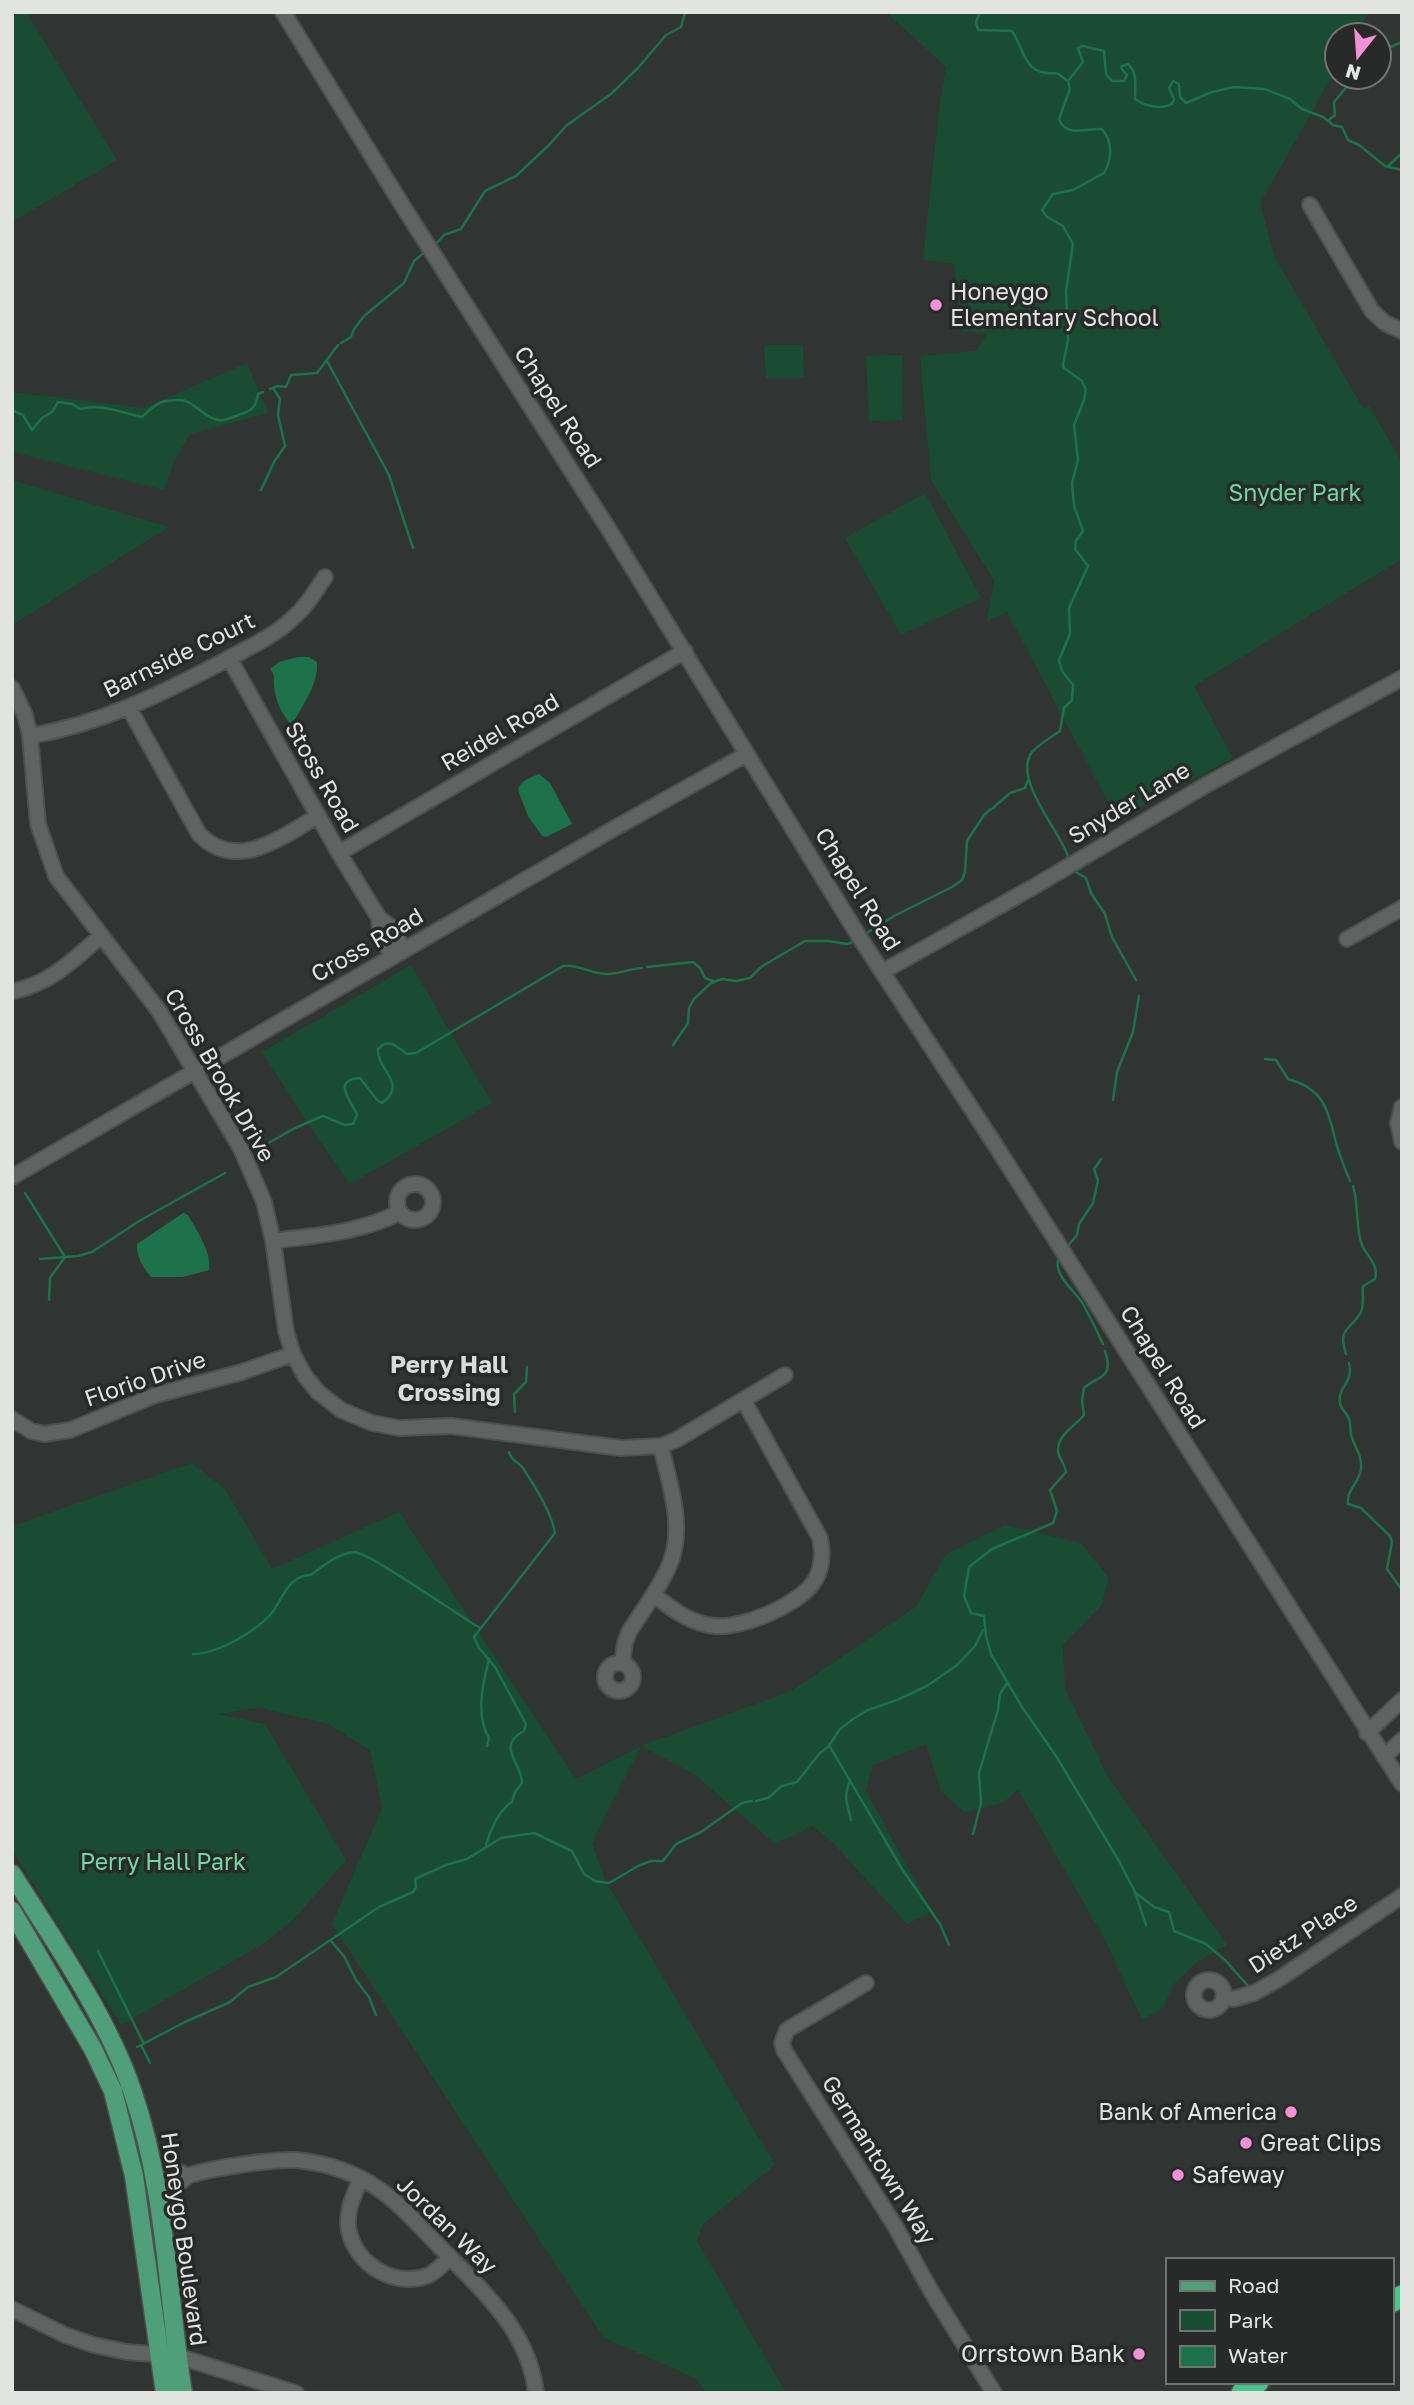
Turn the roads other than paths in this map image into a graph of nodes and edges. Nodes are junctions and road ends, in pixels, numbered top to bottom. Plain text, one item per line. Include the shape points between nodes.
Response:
1 (283, 12) edge
2 (1310, 205) dead end
3 (1402, 331) edge
4 (325, 577) dead end
5 (685, 651) junction
6 (229, 658) junction
7 (1402, 678) edge
8 (12, 688) edge
9 (129, 708) junction
10 (30, 736) junction
11 (747, 754) junction
12 (317, 816) junction
13 (339, 853) junction
14 (1402, 908) edge
15 (101, 936) junction
16 (1347, 939) dead end
17 (398, 954) junction
18 (883, 972) junction
19 (13, 993) edge
20 (194, 1071) junction
21 (1402, 1107) edge
22 (1402, 1142) edge
23 (12, 1177) edge
24 (400, 1212) dead end
25 (273, 1241) junction
26 (293, 1354) junction
27 (785, 1375) dead end
28 (744, 1402) junction
29 (12, 1419) edge
30 (661, 1446) junction
31 (653, 1595) junction
32 (622, 1663) dead end
33 (1402, 1700) edge
34 (1367, 1733) junction
35 (1402, 1740) edge
36 (1384, 1757) junction
37 (1402, 1784) edge
38 (12, 1874) edge
39 (1402, 1896) edge
40 (12, 1911) edge
41 (866, 1983) dead end
42 (1223, 1997) dead end
43 (361, 2178) junction
44 (155, 2181) junction
45 (450, 2257) junction
46 (12, 2309) edge
47 (168, 2355) junction
48 (250, 2386) edge
49 (165, 2393) edge
50 (183, 2393) edge
51 (296, 2393) edge
52 (536, 2393) edge
53 (993, 2393) edge

1 - 5 street, Chapel Road
2 - 3 street via 1372,311
4 - 6 street, Barnside Court via 290,621
5 - 11 street, Chapel Road
5 - 13 street, Reidel Road
6 - 9 street, Barnside Court
6 - 12 street, Stoss Road
7 - 18 street, Snyder Lane via 1206,785
8 - 10 street, Cross Brook Drive
9 - 10 street, Barnside Court
9 - 12 street via 208,843 247,852
10 - 15 street, Cross Brook Drive via 38,824 45,847 56,876
11 - 17 street, Cross Road
11 - 18 street, Chapel Road
12 - 13 street, Stoss Road
13 - 17 street, Stoss Road via 379,918 391,927
14 - 16 street
15 - 19 street via 56,974
15 - 20 street, Cross Brook Drive via 159,1011
17 - 20 street, Cross Road
18 - 34 street, Chapel Road
20 - 23 street, Cross Road
20 - 25 street, Cross Brook Drive via 241,1149 264,1202
21 - 22 street via 1398,1123
24 - 25 street via 351,1231
25 - 26 street, Cross Brook Drive
26 - 29 street, Florio Drive via 156,1395 70,1430 44,1434
26 - 30 street, Cross Brook Drive via 318,1392 341,1410 372,1423 399,1428 451,1426 621,1448
27 - 28 street, Cross Brook Drive
28 - 30 street, Cross Brook Drive
28 - 31 street via 820,1538 822,1557 814,1582 776,1609 729,1626 689,1619
30 - 31 street via 676,1513 676,1535 671,1563
31 - 32 street via 629,1632
33 - 34 street
34 - 36 street, Chapel Road
35 - 36 street
36 - 37 street, Chapel Road
38 - 44 main road, Honeygo Boulevard via 112,2041 133,2092
39 - 42 street, Dietz Place via 1271,1984 1233,1999
40 - 47 main road, Honeygo Boulevard via 113,2091
41 - 53 street, Germantown Way via 787,2030 784,2050
43 - 44 street, Jordan Way via 338,2168 293,2160 187,2176 180,2183
43 - 45 street, Jordan Way via 382,2191
43 - 45 street via 349,2209 349,2231 359,2253 371,2265 389,2276 418,2278
44 - 47 main road, Honeygo Boulevard
45 - 52 street, Jordan Way via 503,2312 531,2364
46 - 47 street via 94,2344
47 - 48 street
47 - 49 main road, Honeygo Boulevard
47 - 50 main road, Honeygo Boulevard
48 - 51 street

